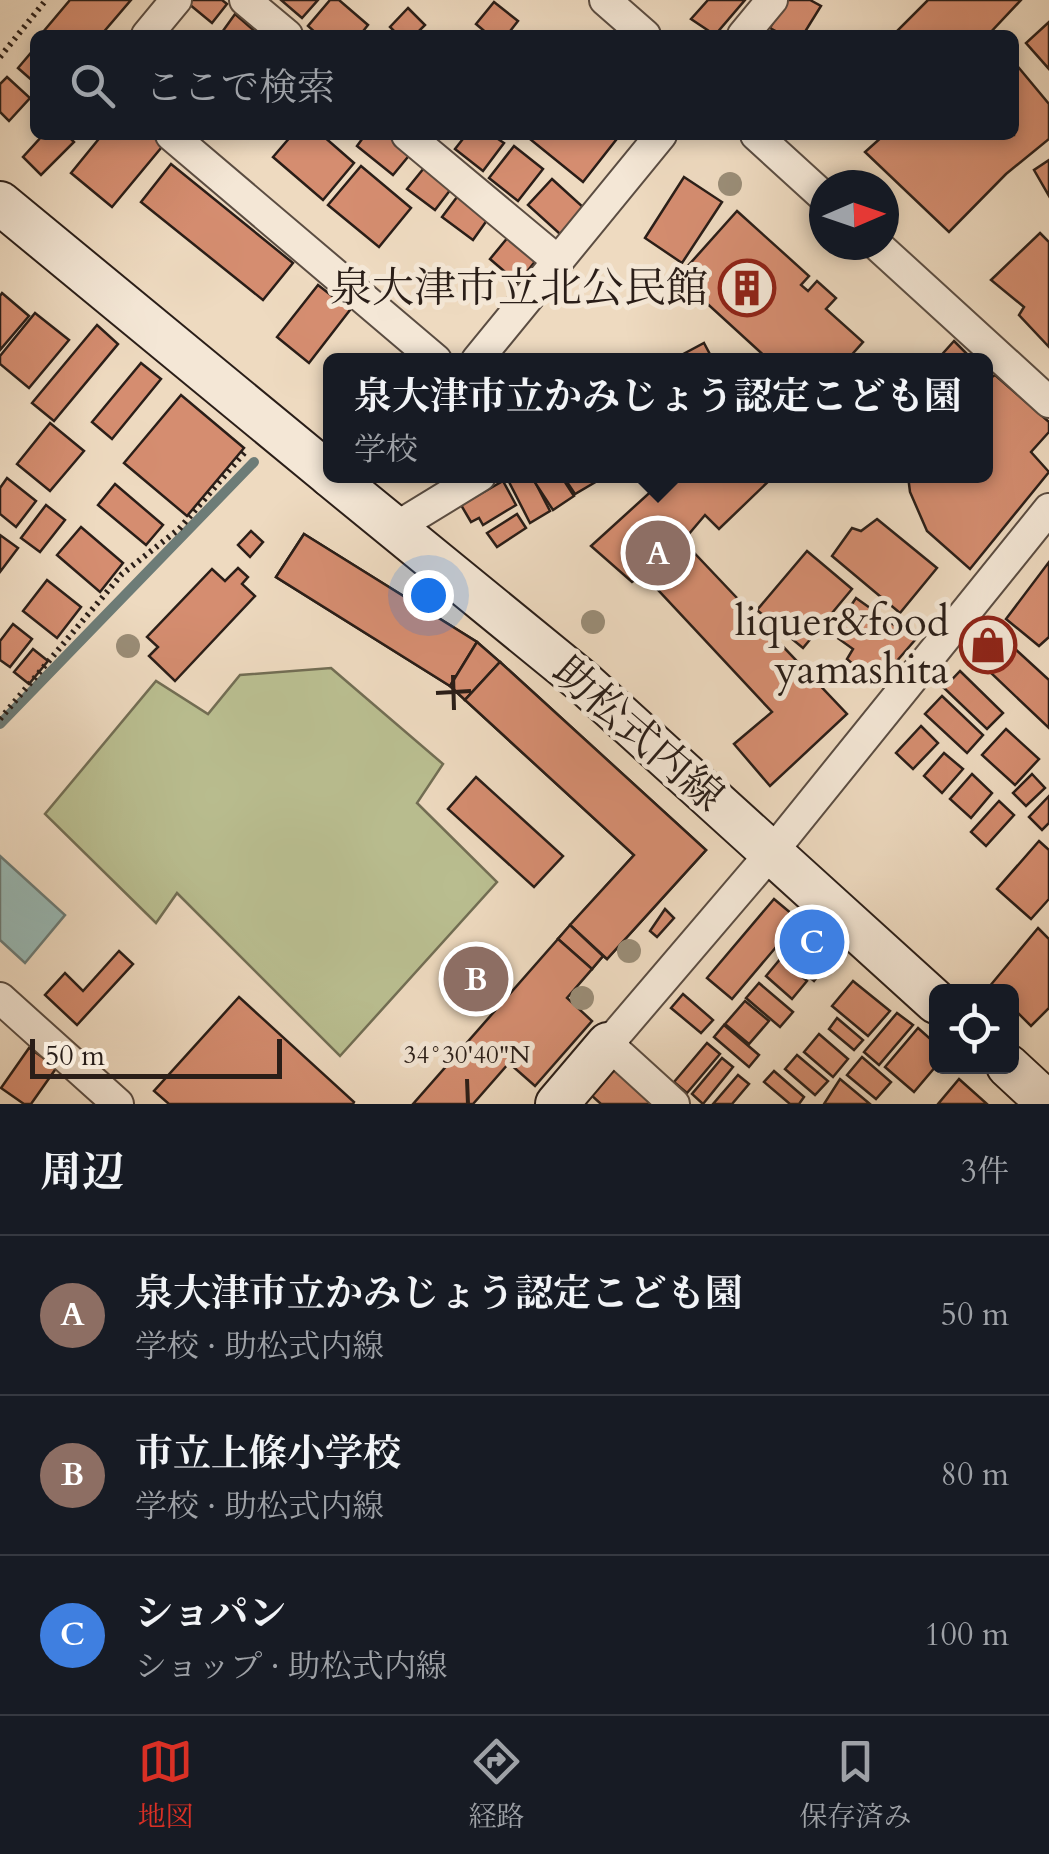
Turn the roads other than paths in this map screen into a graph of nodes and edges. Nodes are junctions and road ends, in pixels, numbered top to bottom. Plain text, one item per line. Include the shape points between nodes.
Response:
1 (176, 0) edge
2 (246, 0) edge
3 (605, 0) edge
4 (772, 0) edge
5 (150, 30) edge
6 (281, 30) edge
7 (639, 30) edge
8 (747, 30) edge
9 (177, 140) edge
10 (414, 140) edge
11 (657, 140) edge
12 (761, 140) edge
13 (809, 183) edge
14 (0, 203) edge
15 (893, 260) edge
16 (558, 261) junction
17 (428, 353) edge
18 (483, 353) edge
19 (1049, 402) edge
20 (323, 464) edge
21 (347, 483) edge
22 (469, 483) edge
23 (1049, 509) edge
24 (395, 528) junction
25 (772, 852) junction
26 (929, 996) edge
27 (0, 998) edge
28 (608, 1044) junction
29 (1017, 1074) edge
30 (118, 1104) edge
31 (557, 1104) edge
32 (674, 1104) edge
33 (1049, 1104) edge

1 - 5 street
2 - 6 street
3 - 7 street
4 - 8 street
9 - 17 street
10 - 16 street
11 - 16 street
12 - 13 street
14 - 20 street, 助松式内線
15 - 19 street
16 - 18 street
21 - 24 street, 助松式内線
22 - 24 street
23 - 25 street
24 - 25 street, 助松式内線 via 582,681
25 - 26 street, 助松式内線
25 - 28 street
27 - 30 street
28 - 31 street
28 - 32 street
29 - 33 street

